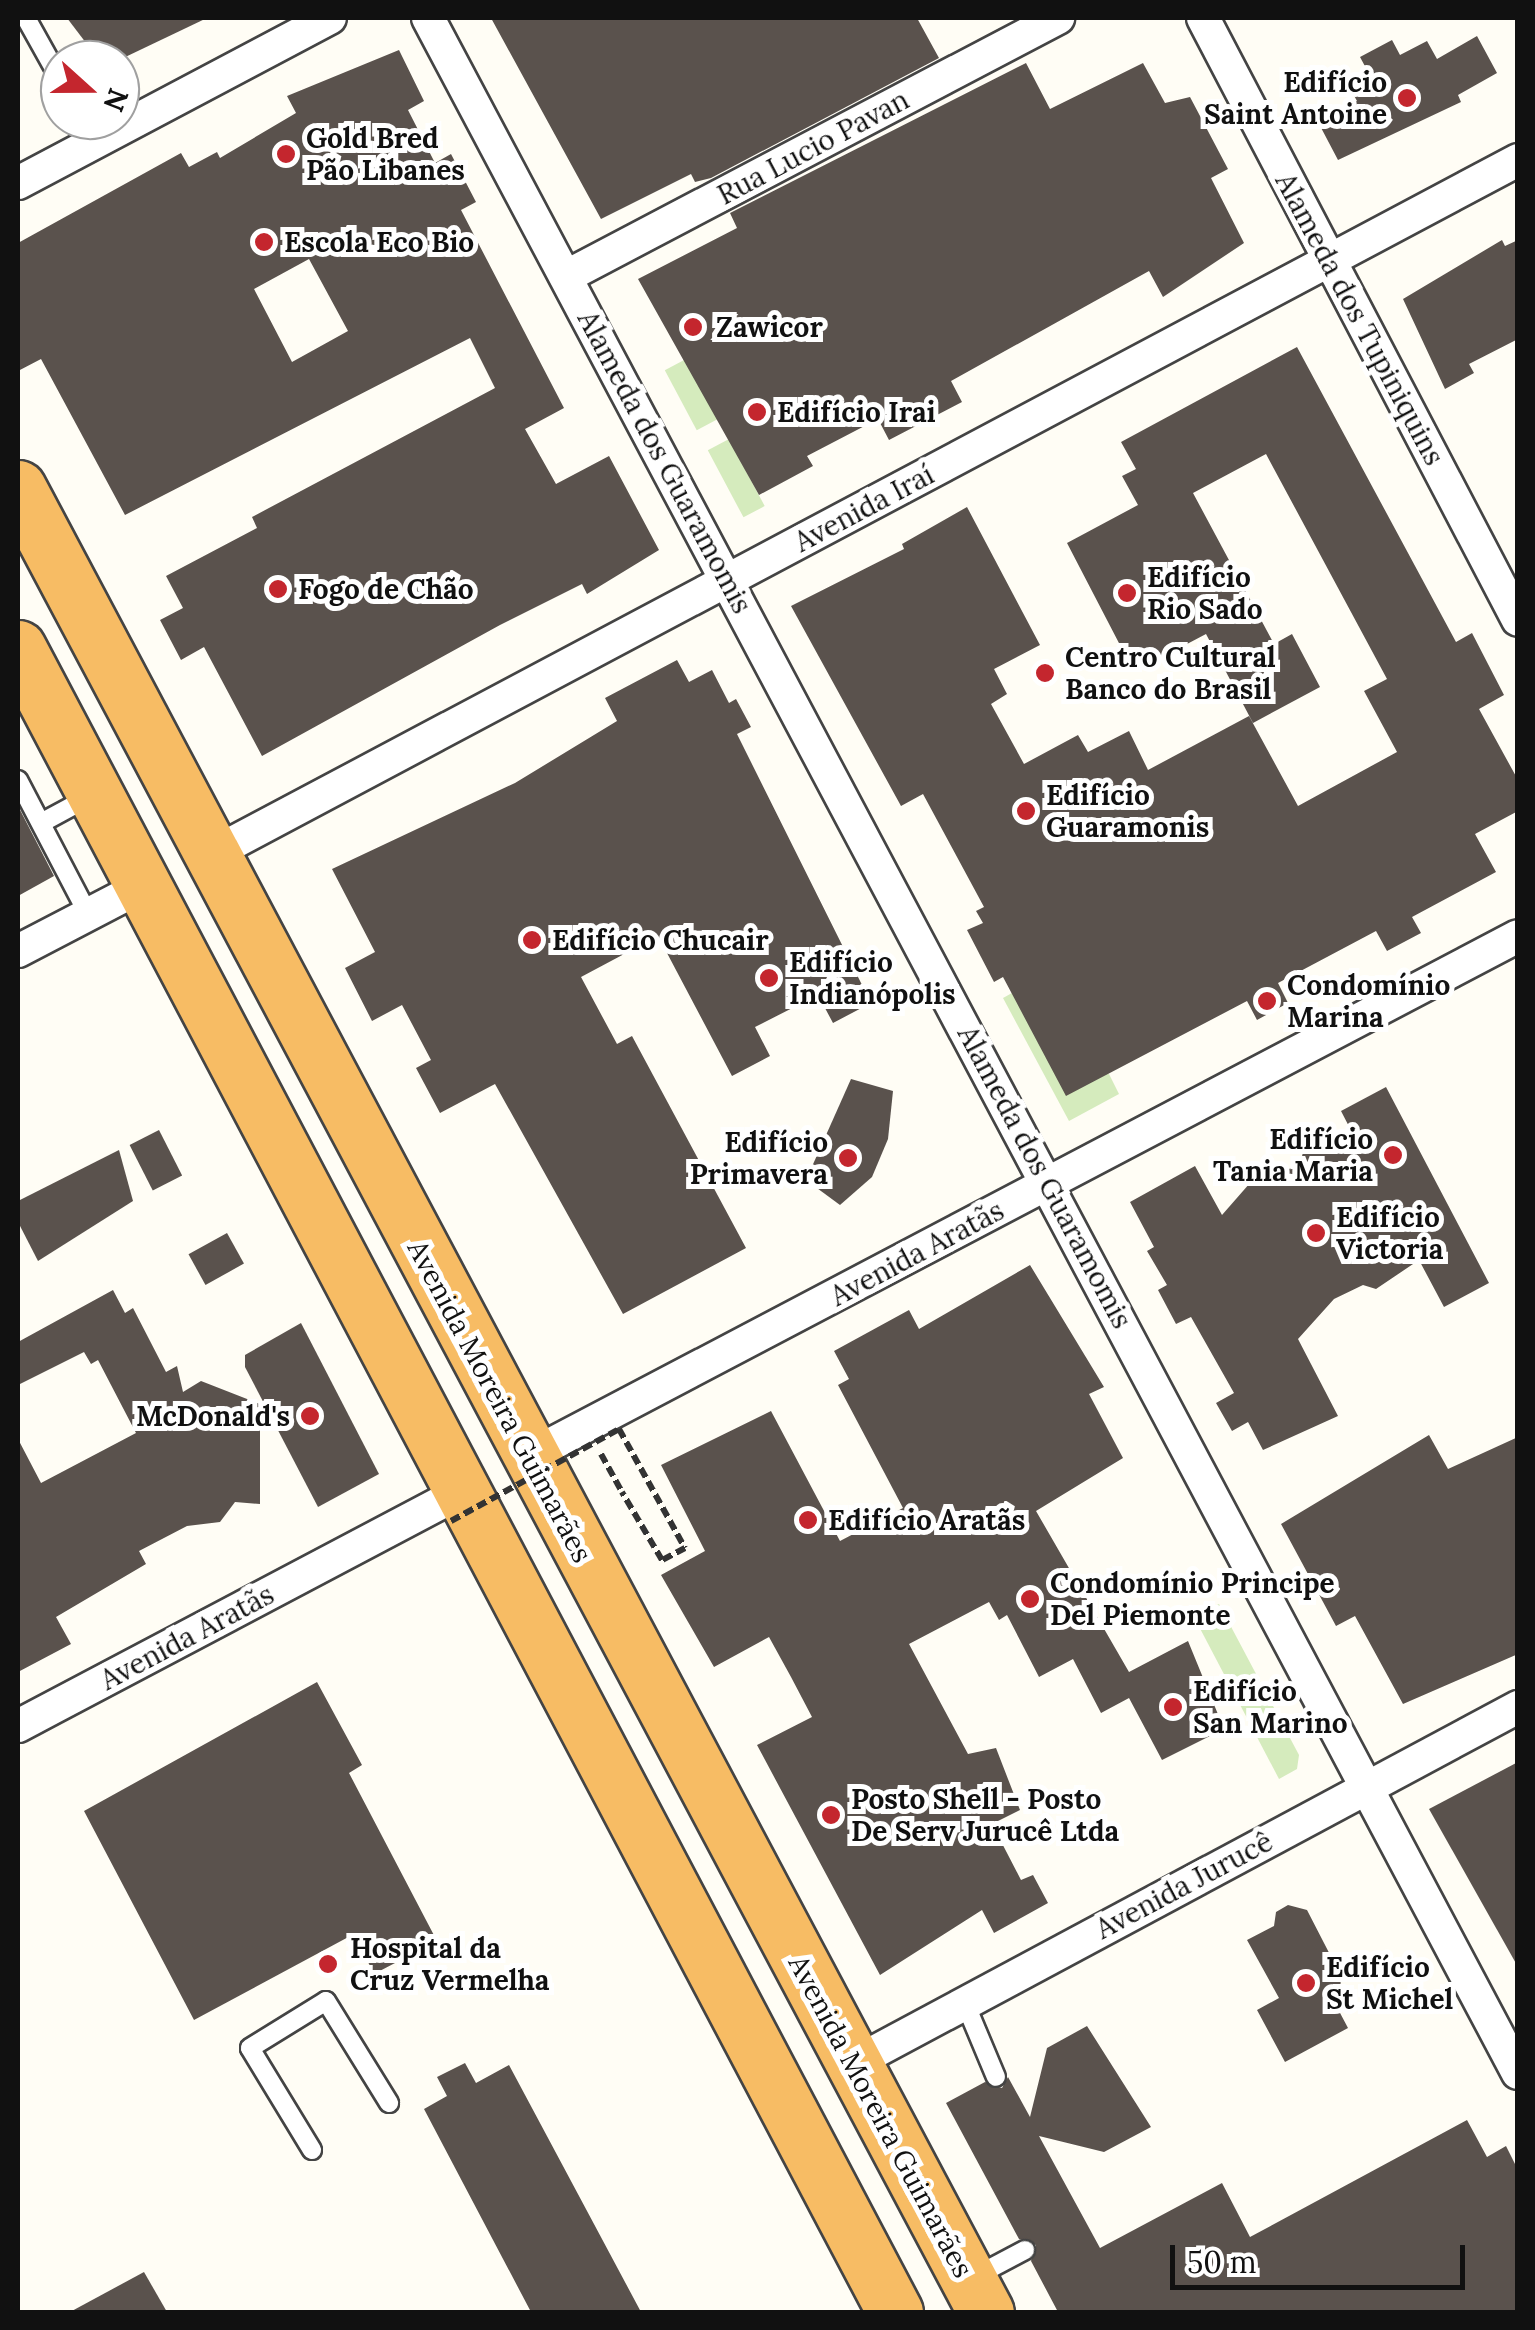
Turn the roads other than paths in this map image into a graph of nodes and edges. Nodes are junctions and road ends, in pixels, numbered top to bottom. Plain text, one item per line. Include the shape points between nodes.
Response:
1 (26, 18) edge
2 (330, 18) edge
3 (428, 18) edge
4 (1058, 18) edge
5 (1203, 18) edge
6 (40, 43) edge
7 (140, 108) edge
8 (77, 140) edge
9 (1518, 160) edge
10 (18, 183) edge
11 (1330, 260) junction
12 (567, 276) junction
13 (18, 488) edge
14 (727, 580) junction
15 (1518, 620) edge
16 (18, 648) edge
17 (18, 780) edge
18 (95, 794) junction
19 (41, 823) junction
20 (210, 855) junction
21 (144, 886) junction
22 (88, 914) junction
23 (1518, 936) edge
24 (18, 951) edge
25 (1049, 1184) junction
26 (529, 1456) junction
27 (457, 1506) junction
28 (1518, 1707) edge
29 (18, 1726) edge
30 (1364, 1788) junction
31 (965, 2003) junction
32 (852, 2064) junction
33 (1518, 2073) edge
34 (996, 2076) dead end
35 (388, 2102) dead end
36 (312, 2150) dead end
37 (1025, 2250) dead end
38 (977, 2296) edge
39 (895, 2312) edge

1 - 6 lane
2 - 7 street
3 - 12 street, Alameda dos Guaramomis
4 - 12 street, Rua Lucio Pavan
5 - 11 street, Alameda dos Tupiniquins
8 - 10 street
9 - 11 street, Avenida Iraí
11 - 14 street, Avenida Iraí
11 - 15 street, Alameda dos Tupiniquins
12 - 14 street, Alameda dos Guaramomis
13 - 20 highway, Avenida Moreira Guimarães
14 - 20 street, Avenida Iraí
14 - 25 street, Alameda dos Guaramomis
16 - 18 highway
17 - 19 lane
18 - 19 lane
18 - 21 highway
19 - 22 lane
20 - 26 highway, Avenida Moreira Guimarães
21 - 22 street
21 - 27 highway
22 - 24 street
23 - 25 street, Avenida Aratãs
25 - 26 street, Avenida Aratãs
25 - 30 street, Alameda dos Guaramomis
26 - 32 highway, Avenida Moreira Guimarães
27 - 29 street, Avenida Aratãs
27 - 39 highway
28 - 30 street, Avenida Jurucê
30 - 31 street, Avenida Jurucê
30 - 33 street, Alameda dos Guaramomis
31 - 32 street, Avenida Jurucê
31 - 34 lane
32 - 38 highway, Avenida Moreira Guimarães
35 - 36 lane via 326,2001 250,2048
37 - 38 lane

